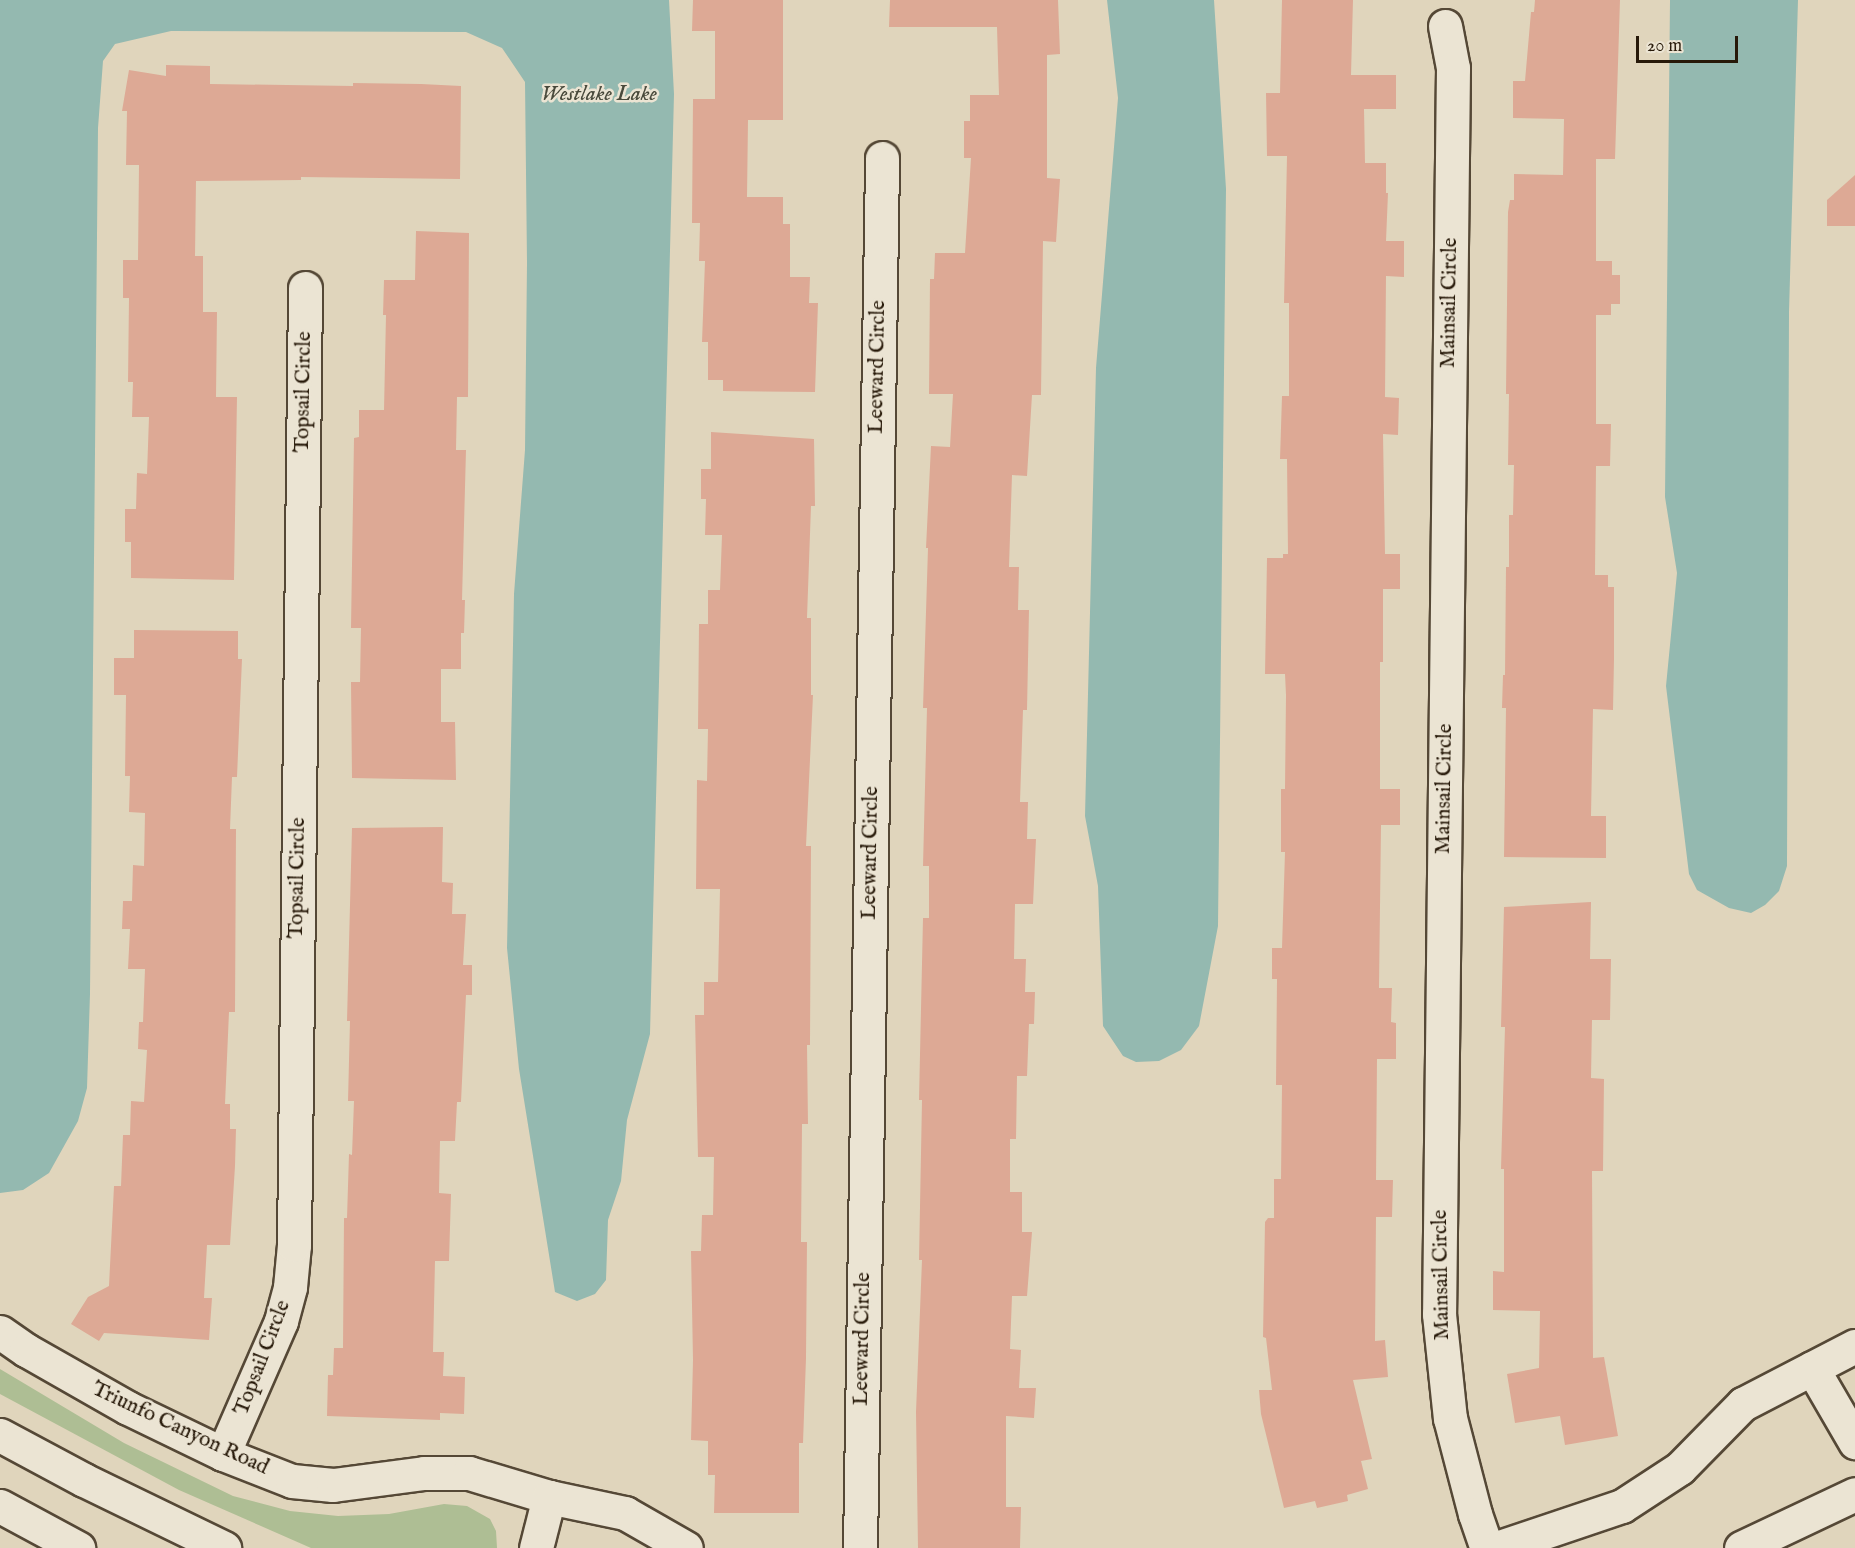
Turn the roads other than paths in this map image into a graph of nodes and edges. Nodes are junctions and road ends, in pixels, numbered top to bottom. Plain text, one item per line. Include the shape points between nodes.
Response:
1 (1445, 26) dead end
2 (882, 158) dead end
3 (305, 288) dead end
4 (0, 1332) edge
5 (1855, 1346) edge
6 (1812, 1368) junction
7 (0, 1435) edge
8 (1855, 1442) edge
9 (223, 1454) junction
10 (1855, 1494) edge
11 (549, 1497) junction
12 (0, 1506) edge
13 (78, 1548) edge
14 (224, 1548) edge
15 (536, 1548) edge
16 (686, 1548) edge
17 (860, 1548) edge
18 (1487, 1548) edge
19 (1497, 1548) edge
20 (1741, 1548) edge

1 - 18 street, Mainsail Circle via 1453,68 1439,1314 1450,1418
2 - 17 street, Leeward Circle
3 - 9 street, Topsail Circle via 294,1245 290,1287 281,1321
4 - 9 street, Triunfo Canyon Road via 128,1408
5 - 6 street
6 - 8 street
6 - 19 street via 1743,1404 1680,1468 1622,1506
7 - 14 street
9 - 11 street, Triunfo Canyon Road via 292,1481 333,1485 424,1473 469,1473
10 - 20 street
11 - 15 street
11 - 16 street, Triunfo Canyon Road via 625,1513
12 - 13 street

